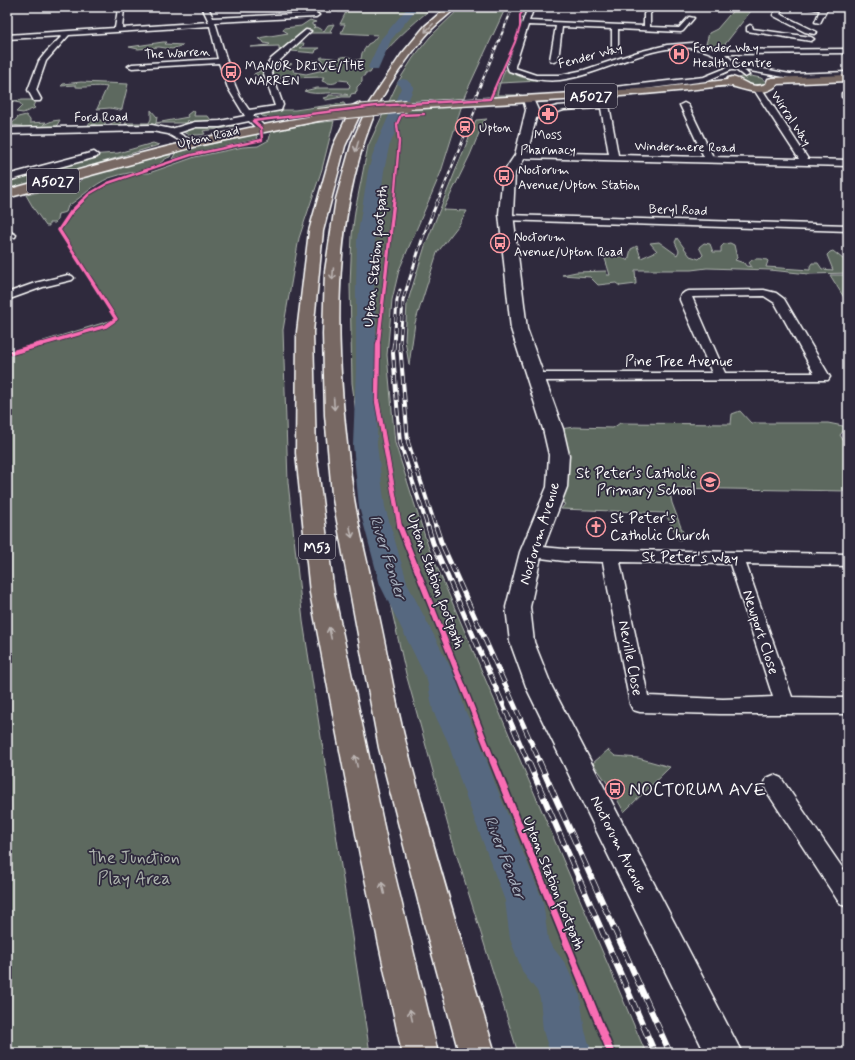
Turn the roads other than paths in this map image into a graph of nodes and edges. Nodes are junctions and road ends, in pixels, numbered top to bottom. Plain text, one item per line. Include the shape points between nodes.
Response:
1 (205, 7) edge
2 (440, 7) edge
3 (452, 7) edge
4 (530, 7) edge
5 (652, 7) edge
6 (781, 7) edge
7 (121, 9) dead end
8 (809, 10) edge
9 (823, 10) edge
10 (232, 11) dead end
11 (316, 15) dead end
12 (555, 15) dead end
13 (690, 18) dead end
14 (213, 22) junction
15 (525, 23) junction
16 (556, 24) junction
17 (615, 27) junction
18 (750, 27) dead end
19 (647, 28) junction
20 (118, 30) junction
21 (308, 31) dead end
22 (814, 32) junction
23 (67, 33) junction
24 (7, 37) edge
25 (811, 39) junction
26 (615, 50) dead end
27 (807, 51) junction
28 (848, 51) edge
29 (716, 52) junction
30 (554, 60) dead end
31 (222, 61) junction
32 (132, 66) dead end
33 (741, 71) junction
34 (848, 74) edge
35 (848, 78) edge
36 (772, 81) junction
37 (734, 82) junction
38 (757, 88) junction
39 (593, 96) junction
40 (37, 98) dead end
41 (684, 105) dead end
42 (529, 106) junction
43 (254, 121) junction
44 (171, 132) junction
45 (9, 133) edge
46 (188, 142) junction
47 (94, 155) dead end
48 (521, 155) junction
49 (614, 158) junction
50 (710, 160) junction
51 (805, 162) junction
52 (848, 163) edge
53 (7, 178) edge
54 (7, 194) edge
55 (507, 218) junction
56 (848, 228) edge
57 (76, 287) dead end
58 (7, 297) edge
59 (535, 377) junction
60 (720, 377) junction
61 (531, 552) junction
62 (610, 556) junction
63 (736, 558) junction
64 (848, 560) edge
65 (785, 706) junction
66 (846, 706) dead end
67 (774, 785) dead end
68 (848, 896) edge
69 (420, 1053) edge
70 (477, 1053) edge
71 (724, 1053) edge

1 - 14 street
69 -> 2 main road, M53 via 322,593 306,453 306,332 316,231 339,146 358,105 402,44
3 -> 70 main road, M53 via 428,28 404,57 374,103 358,142 343,199 333,270 330,334 337,452 343,494 392,740
4 - 15 street, Fender Way
5 - 19 street via 646,15
6 - 22 street via 776,15
7 - 20 street
8 - 9 street
9 - 22 street
10 - 14 street
11 - 14 street
12 - 16 street
13 - 19 street via 681,30
14 - 20 street
14 - 31 street
15 - 16 street
15 - 29 street, Fender Way via 511,66 517,72 530,77 571,75 669,46 692,46
16 - 17 street
16 - 30 street
17 - 19 street
17 - 26 street
18 - 25 street via 749,30
20 - 23 street
21 - 43 street via 267,70 278,108
22 - 25 street
23 - 24 street
23 - 40 street via 38,68 32,90
25 - 27 street
27 - 28 street
27 - 29 street via 755,47
29 - 33 street
31 - 32 street, The Warren
31 - 43 street via 227,78
33 - 34 street via 748,68 790,76
33 - 36 main road
33 - 37 main road via 735,76
33 - 39 street via 727,69 701,80
35 - 36 main road
36 - 38 main road via 772,85
37 - 38 main road, Upton Road
37 - 39 main road, Upton Road / A5027 via 636,95
38 - 51 street, Wirral Way
39 - 42 main road, Upton Road / A5027
39 - 49 street
41 - 50 street
42 - 43 main road, Upton Road / A5027, bridge via 405,108
42 - 48 street, Noctorum Avenue
43 - 44 street via 195,125
43 - 46 main road, Upton Road / A5027
44 - 45 street, Ford Road via 152,128
44 - 46 street, Ford Road
46 - 54 main road, Upton Road / A5027
47 - 53 street
48 - 49 street, Windermere Road
48 - 55 street, Noctorum Avenue via 509,172
49 - 50 street, Windermere Road
50 - 51 street, Windermere Road
51 - 52 street, Windermere Road
55 - 56 street, Beryl Road
55 - 59 street, Noctorum Avenue via 519,329
57 - 58 street via 67,274
59 - 60 street, Pine Tree Avenue
59 - 61 street, Noctorum Avenue via 559,455 556,487
60 - 60 street, Pine Tree Avenue via 823,377 776,296 764,293 689,294 686,300
61 - 62 street, St Peter's Way
61 - 71 street, Noctorum Avenue via 518,607 522,642 527,655 540,688
62 - 63 street, St Peter's Way
62 - 65 street, Neville Close via 640,704
63 - 64 street, St Peter's Way
63 - 65 street, Newport Close
65 - 66 street
67 - 68 street

